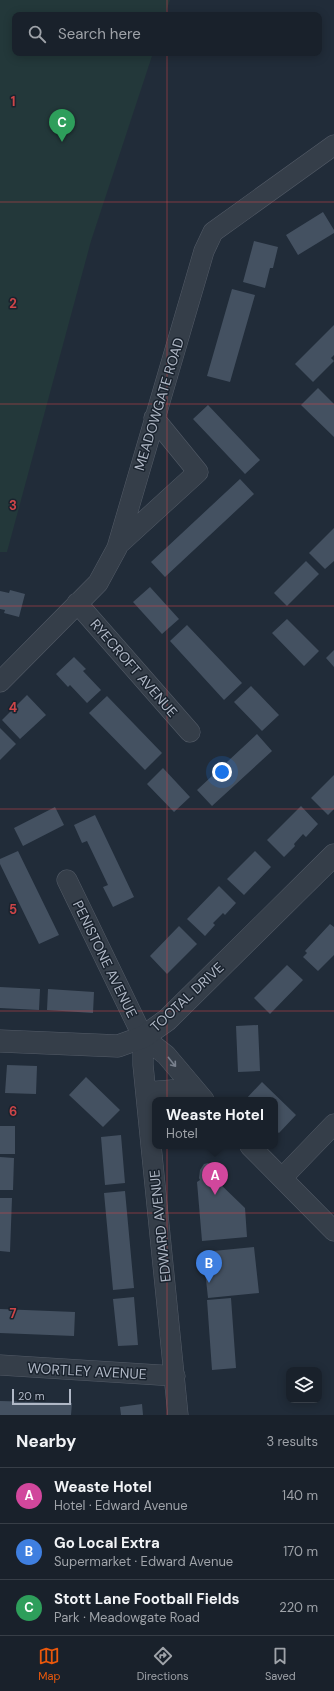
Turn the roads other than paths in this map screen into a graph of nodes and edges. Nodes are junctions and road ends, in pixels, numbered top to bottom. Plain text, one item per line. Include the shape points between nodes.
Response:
1 (334, 145) edge
2 (154, 418) junction
3 (118, 545) junction
4 (77, 603) junction
5 (0, 682) edge
6 (190, 732) dead end
7 (334, 855) edge
8 (66, 880) dead end
9 (143, 1037) junction
10 (0, 1041) edge
11 (147, 1092) junction
12 (200, 1096) edge
13 (334, 1124) edge
14 (152, 1143) edge
15 (153, 1149) edge
16 (253, 1149) edge
17 (282, 1178) junction
18 (334, 1231) edge
19 (0, 1365) edge
20 (175, 1376) junction
21 (178, 1415) edge

1 - 2 street, MEADOWGATE ROAD via 213,232 204,251
2 - 3 street, MEADOWGATE ROAD
2 - 3 street via 198,472
3 - 4 street, MEADOWGATE ROAD via 98,583
4 - 5 street, MEADOWGATE ROAD
4 - 6 street, RYECROFT AVENUE
7 - 9 street, TOOTAL DRIVE via 168,1020
8 - 9 street, PENISTONE AVENUE
9 - 10 street, TOOTAL DRIVE via 118,1046
9 - 11 street, EDWARD AVENUE via 143,1066
9 -> 12 street via 166,1055
11 - 12 street via 172,1090
11 - 14 street, EDWARD AVENUE
13 - 17 street
15 - 20 street, EDWARD AVENUE
16 - 17 street
17 - 18 street
19 - 20 street, WORTLEY AVENUE
20 - 21 street, EDWARD AVENUE

